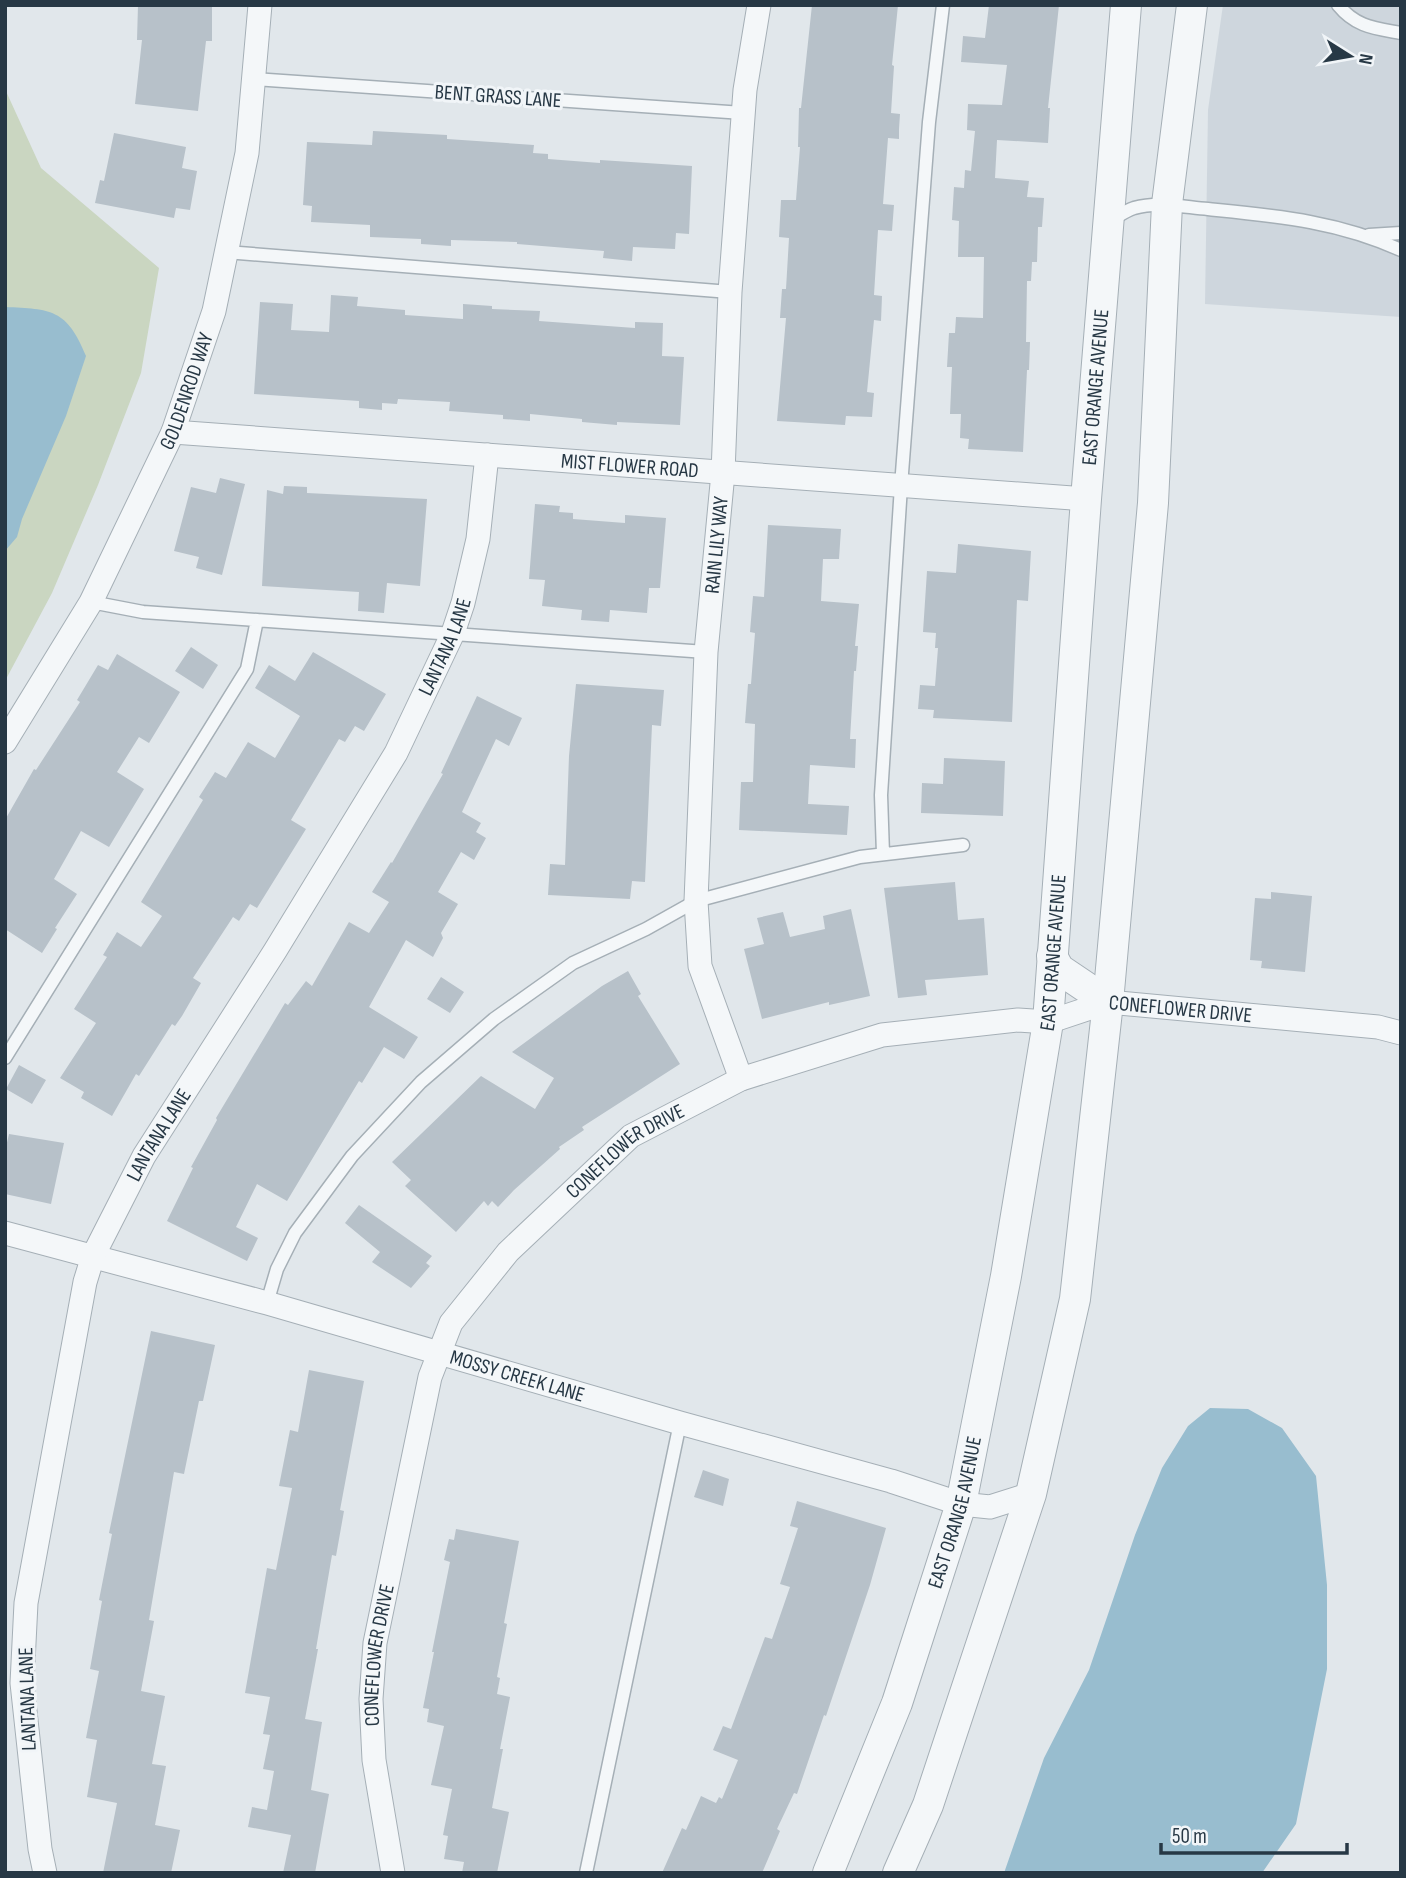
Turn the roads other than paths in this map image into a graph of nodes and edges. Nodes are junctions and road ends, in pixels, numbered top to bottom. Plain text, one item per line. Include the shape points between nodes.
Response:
1 (260, 5) edge
2 (759, 5) edge
3 (943, 5) edge
4 (1126, 5) edge
5 (1192, 5) edge
6 (1338, 5) edge
7 (1401, 33) edge
8 (254, 79) junction
9 (743, 113) junction
10 (1167, 204) junction
11 (1108, 221) junction
12 (1401, 233) edge
13 (1368, 235) junction
14 (1401, 250) edge
15 (226, 252) junction
16 (730, 292) junction
17 (173, 432) junction
18 (487, 455) junction
19 (723, 473) junction
20 (901, 486) junction
21 (1086, 499) junction
22 (91, 602) junction
23 (257, 620) junction
24 (453, 633) junction
25 (706, 652) junction
26 (5, 742) edge
27 (963, 845) dead end
28 (884, 854) junction
29 (696, 901) junction
30 (1052, 956) junction
31 (1108, 1002) junction
32 (1048, 1022) junction
33 (1401, 1033) edge
34 (5, 1058) edge
35 (741, 1079) junction
36 (5, 1233) edge
37 (93, 1256) junction
38 (267, 1303) junction
39 (439, 1353) junction
40 (680, 1423) junction
41 (1031, 1494) junction
42 (961, 1504) junction
43 (45, 1873) edge
44 (393, 1873) edge
45 (586, 1873) edge
46 (828, 1873) edge
47 (898, 1873) edge

1 - 8 street, GOLDENROD WAY
2 - 9 street, RAIN LILY WAY
3 - 20 lane via 929,122
4 - 11 street, EAST ORANGE AVENUE
5 - 10 street
6 - 7 lane via 1348,18 1364,26
8 - 9 lane, BENT GRASS LANE
8 - 15 street, GOLDENROD WAY via 247,153
9 - 16 street, RAIN LILY WAY
10 - 11 lane via 1133,209
10 - 13 lane via 1285,216
10 - 31 street via 1153,503
11 - 21 street, EAST ORANGE AVENUE
12 - 13 lane
13 - 14 lane
15 - 16 lane
15 - 17 street, GOLDENROD WAY via 214,311
16 - 19 street, RAIN LILY WAY
17 - 18 street, MIST FLOWER ROAD
17 - 22 street, GOLDENROD WAY
18 - 19 street, MIST FLOWER ROAD
18 - 24 street, LANTANA LANE via 478,539
19 - 20 street, MIST FLOWER ROAD
19 - 25 street, RAIN LILY WAY
20 - 21 street, MIST FLOWER ROAD
20 - 28 lane via 881,795
21 - 30 street, EAST ORANGE AVENUE
22 - 23 lane via 143,612
22 - 26 street, GOLDENROD WAY
23 - 24 lane
23 - 34 lane via 247,669
24 - 25 lane
24 - 37 street, LANTANA LANE via 396,753 144,1156
25 - 29 street, RAIN LILY WAY
27 - 28 lane
28 - 29 lane via 860,856
29 - 35 street, RAIN LILY WAY via 700,966
29 - 38 lane via 573,963 494,1019 421,1082 352,1156 295,1233
30 - 31 street via 1059,969
30 - 32 street, EAST ORANGE AVENUE
31 - 32 street, CONEFLOWER DRIVE
31 - 33 street, CONEFLOWER DRIVE via 1378,1027
31 - 41 street via 1074,1299
32 - 35 street, CONEFLOWER DRIVE via 1018,1020 882,1035
32 - 42 street, EAST ORANGE AVENUE via 1006,1276
35 - 39 street, CONEFLOWER DRIVE via 631,1136 508,1252 451,1323
36 - 37 street, MOSSY CREEK LANE
37 - 38 street, MOSSY CREEK LANE
37 - 43 street, LANTANA LANE via 26,1602 22,1683
38 - 39 street, MOSSY CREEK LANE
39 - 40 street, MOSSY CREEK LANE
39 - 44 street, CONEFLOWER DRIVE via 430,1377 375,1643 371,1699 374,1760
40 - 42 street, MOSSY CREEK LANE
40 - 45 lane
41 - 42 street, MOSSY CREEK LANE via 990,1507
41 - 47 street via 928,1805
42 - 46 street, EAST ORANGE AVENUE via 897,1703

